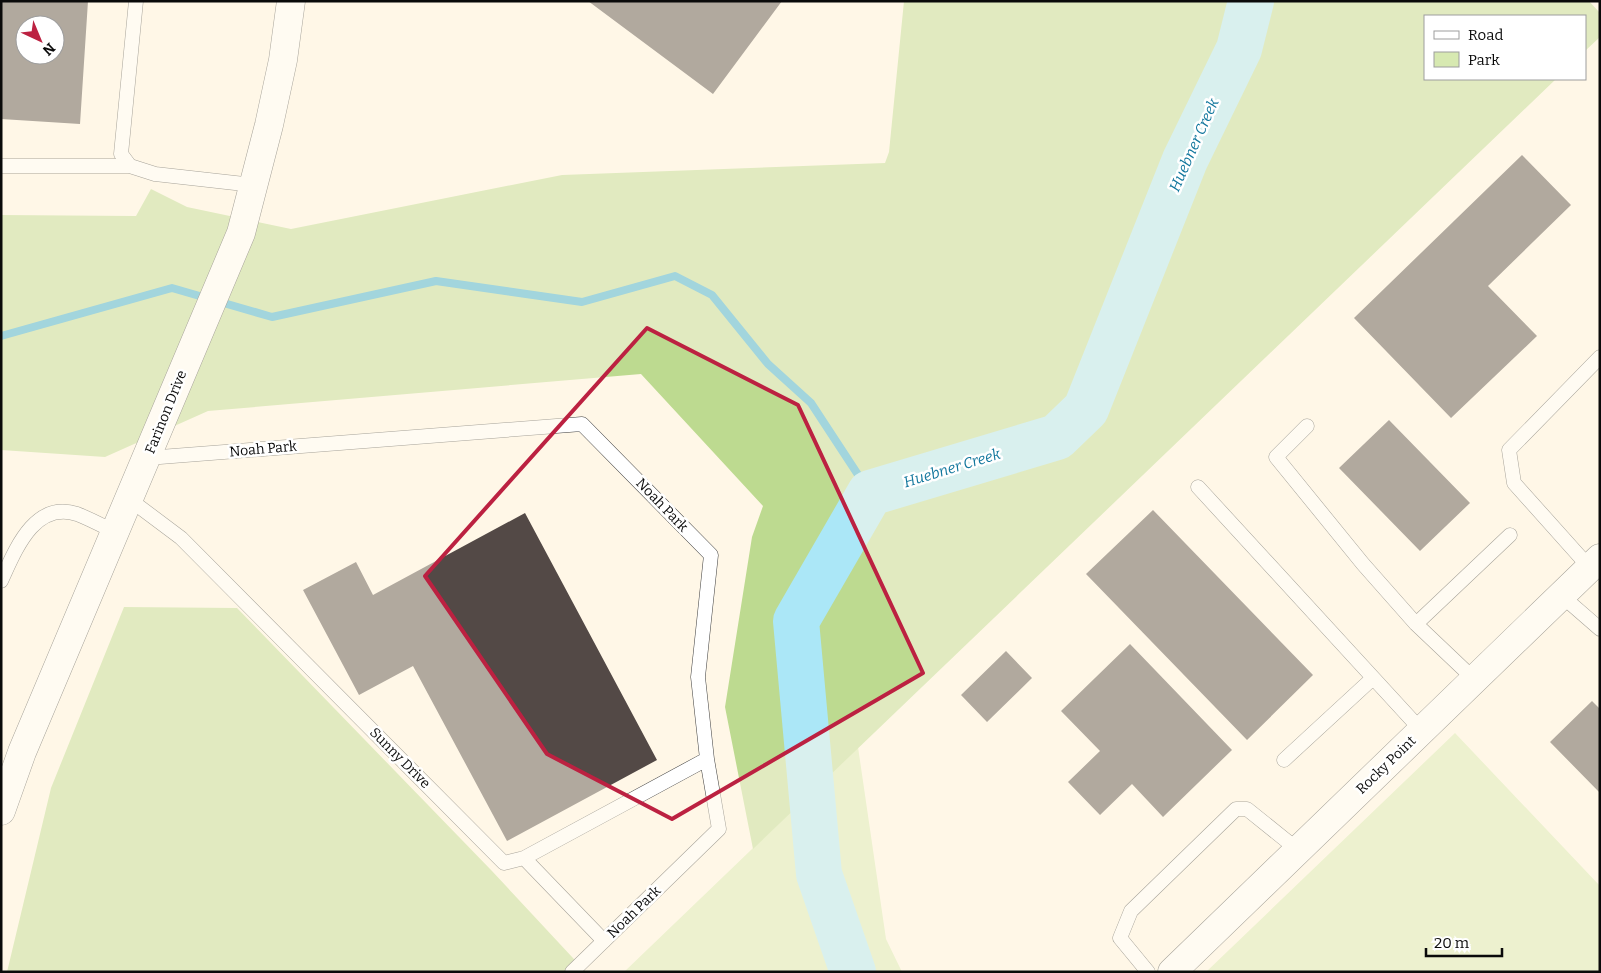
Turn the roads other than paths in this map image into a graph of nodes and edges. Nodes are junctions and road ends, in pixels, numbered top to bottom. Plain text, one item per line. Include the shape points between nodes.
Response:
1 (136, 1) edge
2 (291, 1) edge
3 (1, 166) edge
4 (130, 166) junction
5 (253, 185) junction
6 (1600, 357) edge
7 (1307, 426) dead end
8 (147, 458) junction
9 (1198, 488) dead end
10 (129, 499) junction
11 (115, 532) junction
12 (1510, 535) dead end
13 (1595, 563) edge
14 (1, 581) edge
15 (1562, 596) junction
16 (1416, 624) junction
17 (1600, 629) edge
18 (1373, 678) junction
19 (1475, 680) junction
20 (1422, 731) junction
21 (707, 759) junction
22 (1284, 760) dead end
23 (1, 811) edge
24 (1298, 850) junction
25 (524, 858) junction
26 (604, 941) junction
27 (572, 972) edge
28 (1148, 972) edge
29 (1172, 972) edge

1 - 4 lane via 121,154
2 - 5 street, Farinon Drive via 283,60
3 - 4 lane
4 - 5 lane via 156,174
5 - 8 street, Farinon Drive via 241,233
6 - 13 lane via 1510,450 1514,483
7 - 16 lane via 1276,457
8 - 10 street, Farinon Drive
8 - 21 lane, Noah Park via 582,424 711,555 698,677
9 - 18 lane
10 - 11 street, Farinon Drive
10 - 25 lane, Sunny Drive via 181,538 504,863
11 - 14 lane via 75,514 58,512 46,515 31,527 18,545
11 - 23 street, Farinon Drive via 22,752
12 - 16 lane
13 - 15 street, Rocky Point
15 - 17 lane
15 - 19 street, Rocky Point
16 - 19 lane
18 - 20 lane
18 - 22 lane
19 - 20 street, Rocky Point
20 - 24 street, Rocky Point
21 - 25 lane, Sunny Drive
21 - 26 lane, Noah Park via 719,829
24 - 28 lane via 1247,809 1236,809 1131,911 1120,938
24 - 29 street, Rocky Point
25 - 26 lane
26 - 27 lane, Noah Park

